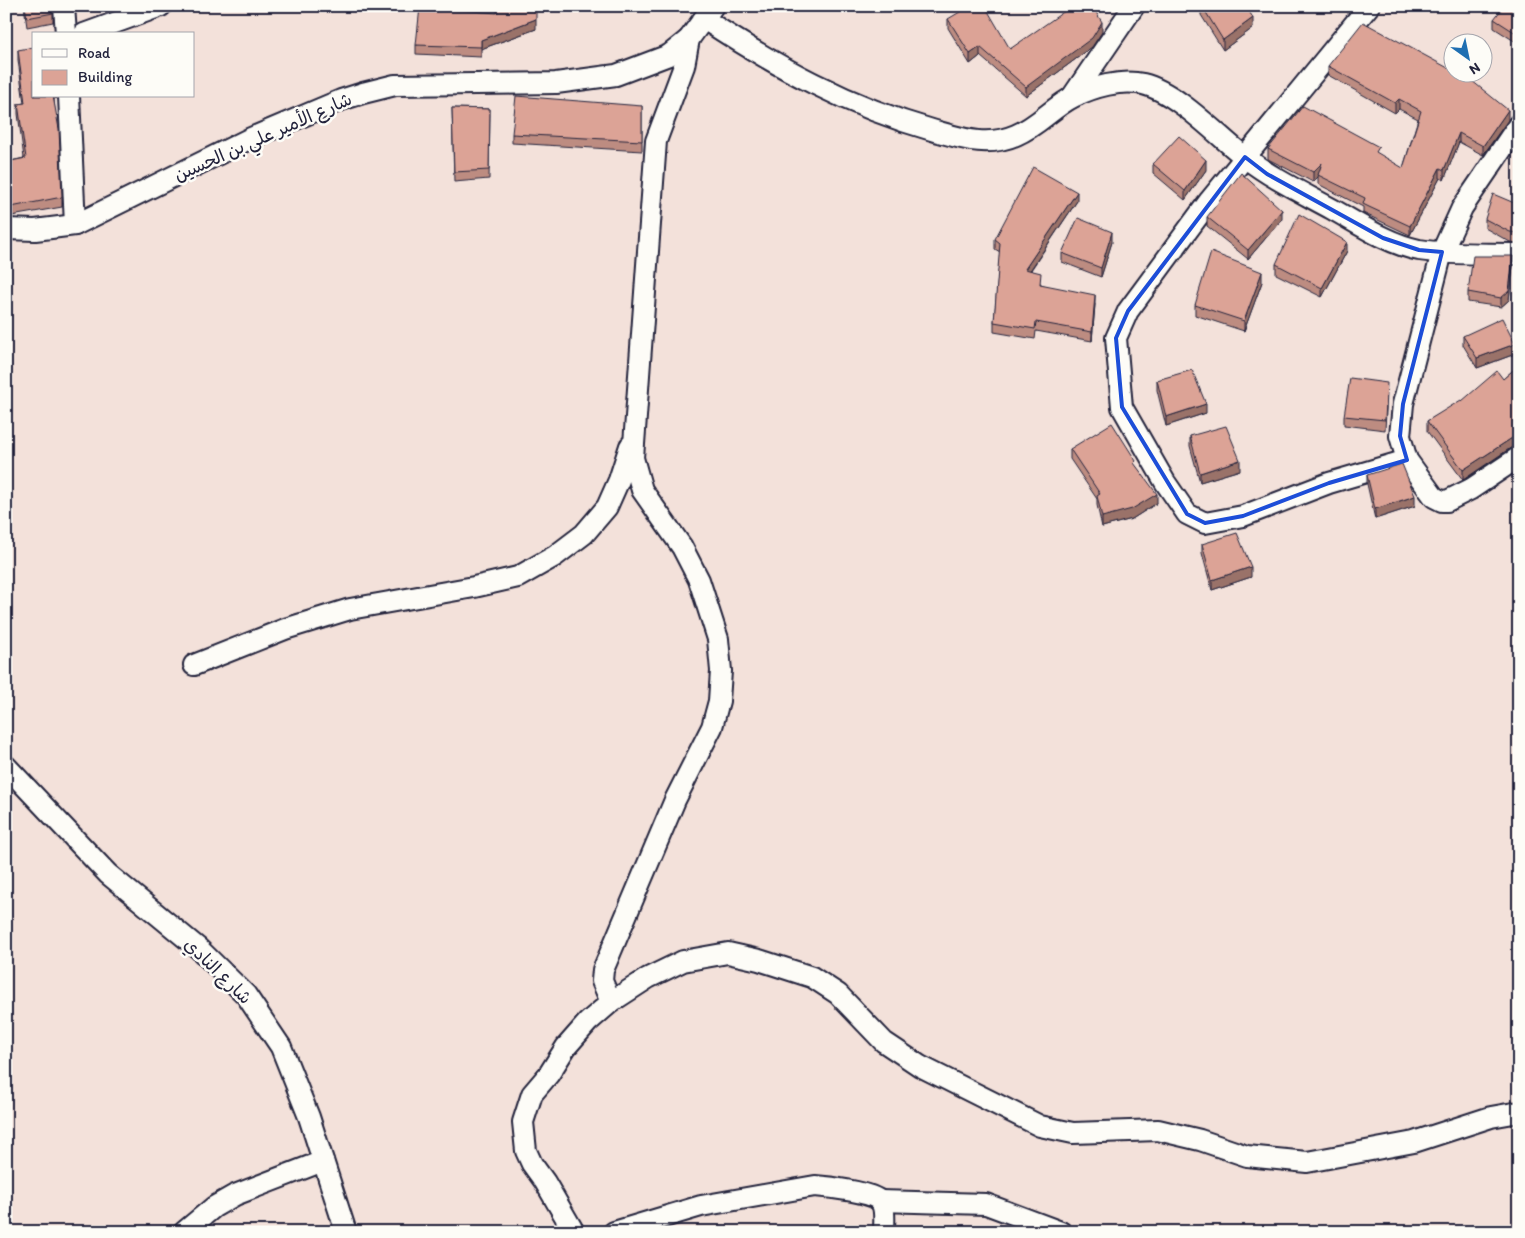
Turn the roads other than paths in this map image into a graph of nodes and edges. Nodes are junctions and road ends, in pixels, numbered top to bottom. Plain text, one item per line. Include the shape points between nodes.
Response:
1 (64, 6) edge
2 (161, 6) edge
3 (1134, 6) edge
4 (1369, 6) edge
5 (709, 13) edge
6 (66, 32) edge
7 (90, 32) edge
8 (689, 39) junction
9 (69, 98) edge
10 (1072, 98) junction
11 (1519, 124) edge
12 (1245, 157) junction
13 (75, 225) junction
14 (6, 228) edge
15 (1442, 252) junction
16 (1519, 254) edge
17 (635, 432) junction
18 (1519, 457) edge
19 (1407, 460) junction
20 (194, 665) dead end
21 (6, 766) edge
22 (611, 1002) junction
23 (1519, 1112) edge
24 (323, 1161) junction
25 (880, 1201) junction
26 (184, 1232) edge
27 (346, 1232) edge
28 (574, 1232) edge
29 (614, 1232) edge
30 (884, 1232) edge
31 (1061, 1232) edge

1 - 6 street
2 - 7 street
3 - 10 street
4 - 12 street
5 - 8 street, شارع الأمير علي بن الحسين
5 - 10 street via 786,70 902,122 961,140 993,142 1016,136
8 - 13 street, شارع الأمير علي بن الحسين via 669,54 644,65 591,80 483,86 396,85 363,93 251,138
8 - 17 street via 684,66 656,141
9 - 13 street
10 - 12 street via 1111,84 1145,84 1202,120
11 - 15 street via 1462,208
12 - 15 street via 1267,174 1383,238 1404,246
12 - 19 street via 1128,311 1116,338 1122,407 1187,514 1205,522 1243,516 1329,483
13 - 14 street, شارع الأمير علي بن الحسين via 35,230
15 - 16 street
15 - 19 street via 1402,404 1400,436
17 - 20 street via 607,507 584,534 555,556 518,577 350,609
17 - 22 street via 633,458 642,490 682,548 699,580 718,639 721,671 719,701 712,727 675,800 603,970 602,981
18 - 19 street via 1447,501 1434,496
21 - 24 street, شارع النادي via 108,874 198,948 246,994 281,1047
22 - 23 street via 648,978 683,961 728,953 759,960 812,977 838,994 884,1042 898,1052 1040,1126 1073,1133 1158,1130 1247,1156 1307,1162 1414,1142 1491,1117
22 - 28 street via 566,1047 549,1074 540,1110 536,1136 538,1161 545,1182
24 - 26 street via 235,1195 214,1207
24 - 27 street, شارع النادي
25 - 29 street via 834,1188 796,1188 701,1206
25 - 30 street
25 - 31 street via 986,1204

